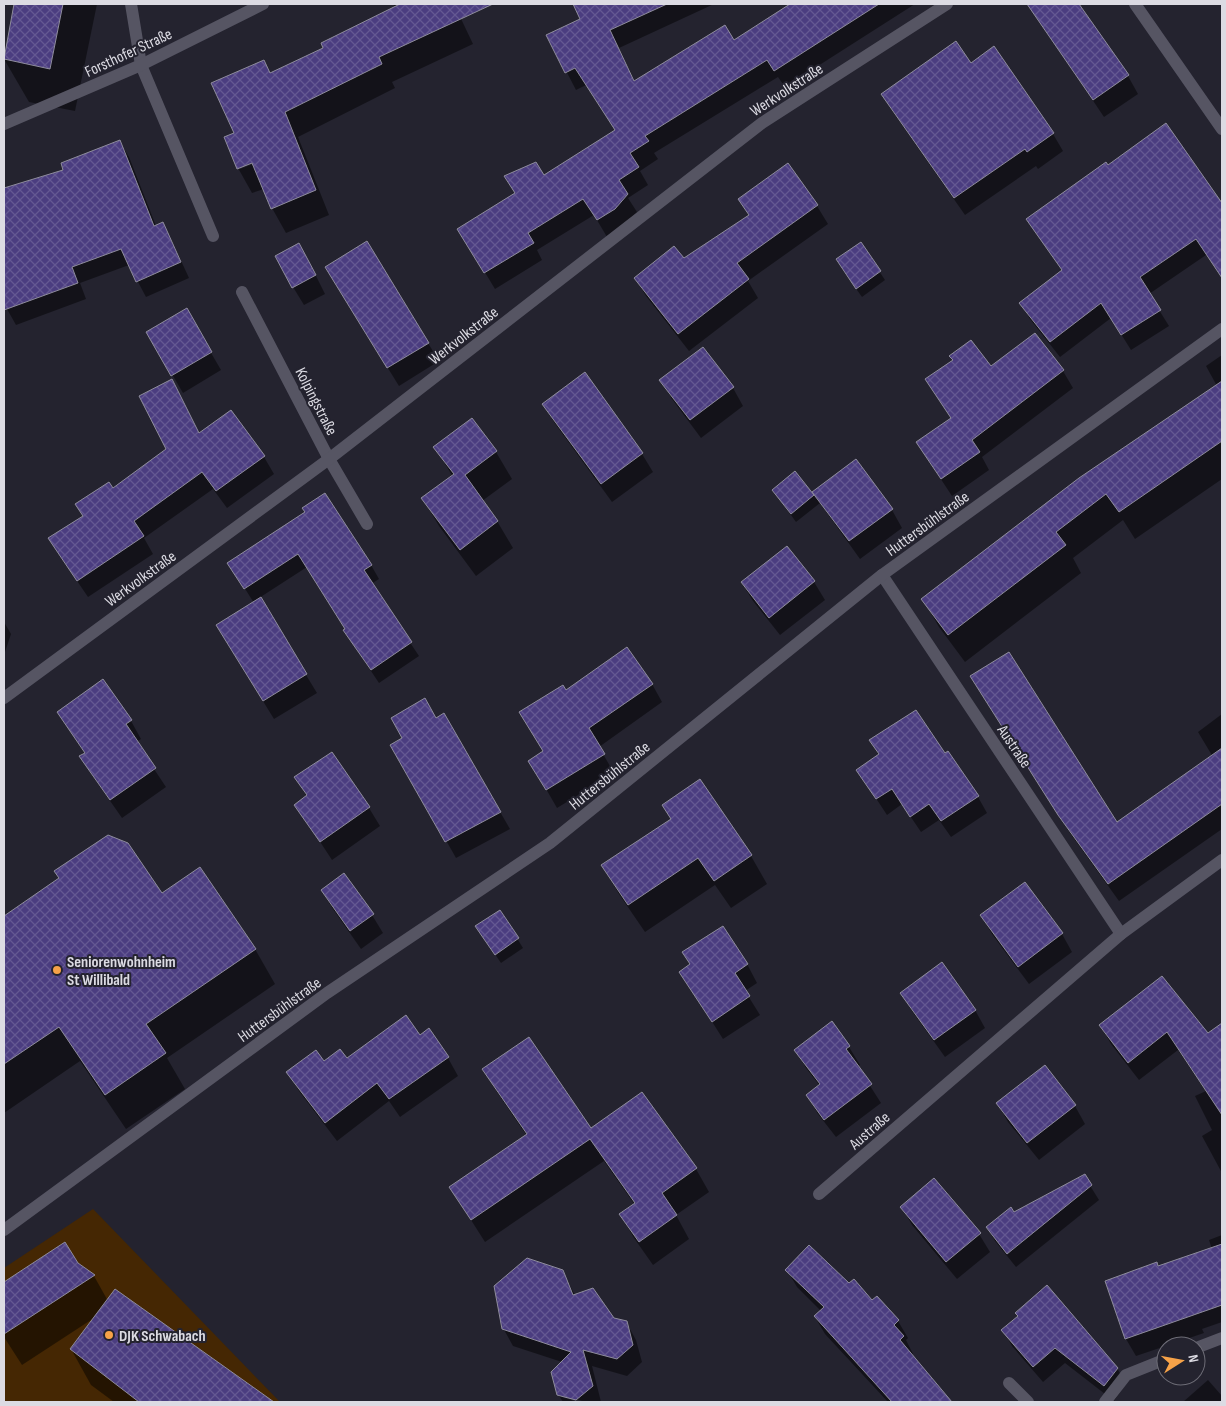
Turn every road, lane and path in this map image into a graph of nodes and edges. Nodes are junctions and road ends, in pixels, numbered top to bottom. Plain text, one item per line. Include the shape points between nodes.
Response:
1 (131, 4) edge
2 (263, 4) edge
3 (947, 4) edge
4 (1135, 4) edge
5 (141, 65) junction
6 (4, 124) edge
7 (1222, 129) edge
8 (213, 236) dead end
9 (242, 292) dead end
10 (1222, 329) edge
11 (329, 460) junction
12 (366, 524) dead end
13 (882, 575) junction
14 (4, 698) edge
15 (1222, 860) edge
16 (1121, 934) junction
17 (819, 1194) dead end
18 (4, 1230) edge
19 (1222, 1338) edge
20 (1206, 1344) edge
21 (1156, 1363) edge
22 (1008, 1383) dead end
23 (1028, 1402) edge
24 (1105, 1402) edge

1 - 5 street
2 - 5 street, Forsthofer Straße
3 - 11 street, Werkvolkstraße via 762,123
4 - 7 street
5 - 6 street, Forsthofer Straße
5 - 8 street
9 - 11 street, Kolpingstraße
10 - 13 street, Huttersbühlstraße
11 - 12 street, Kolpingstraße
11 - 14 street, Werkvolkstraße
13 - 16 street, Austraße
13 - 18 street, Huttersbühlstraße via 550,843 328,994
15 - 16 street, Austraße
16 - 17 street, Austraße
19 - 20 street
21 - 24 street via 1126,1375
22 - 23 street

